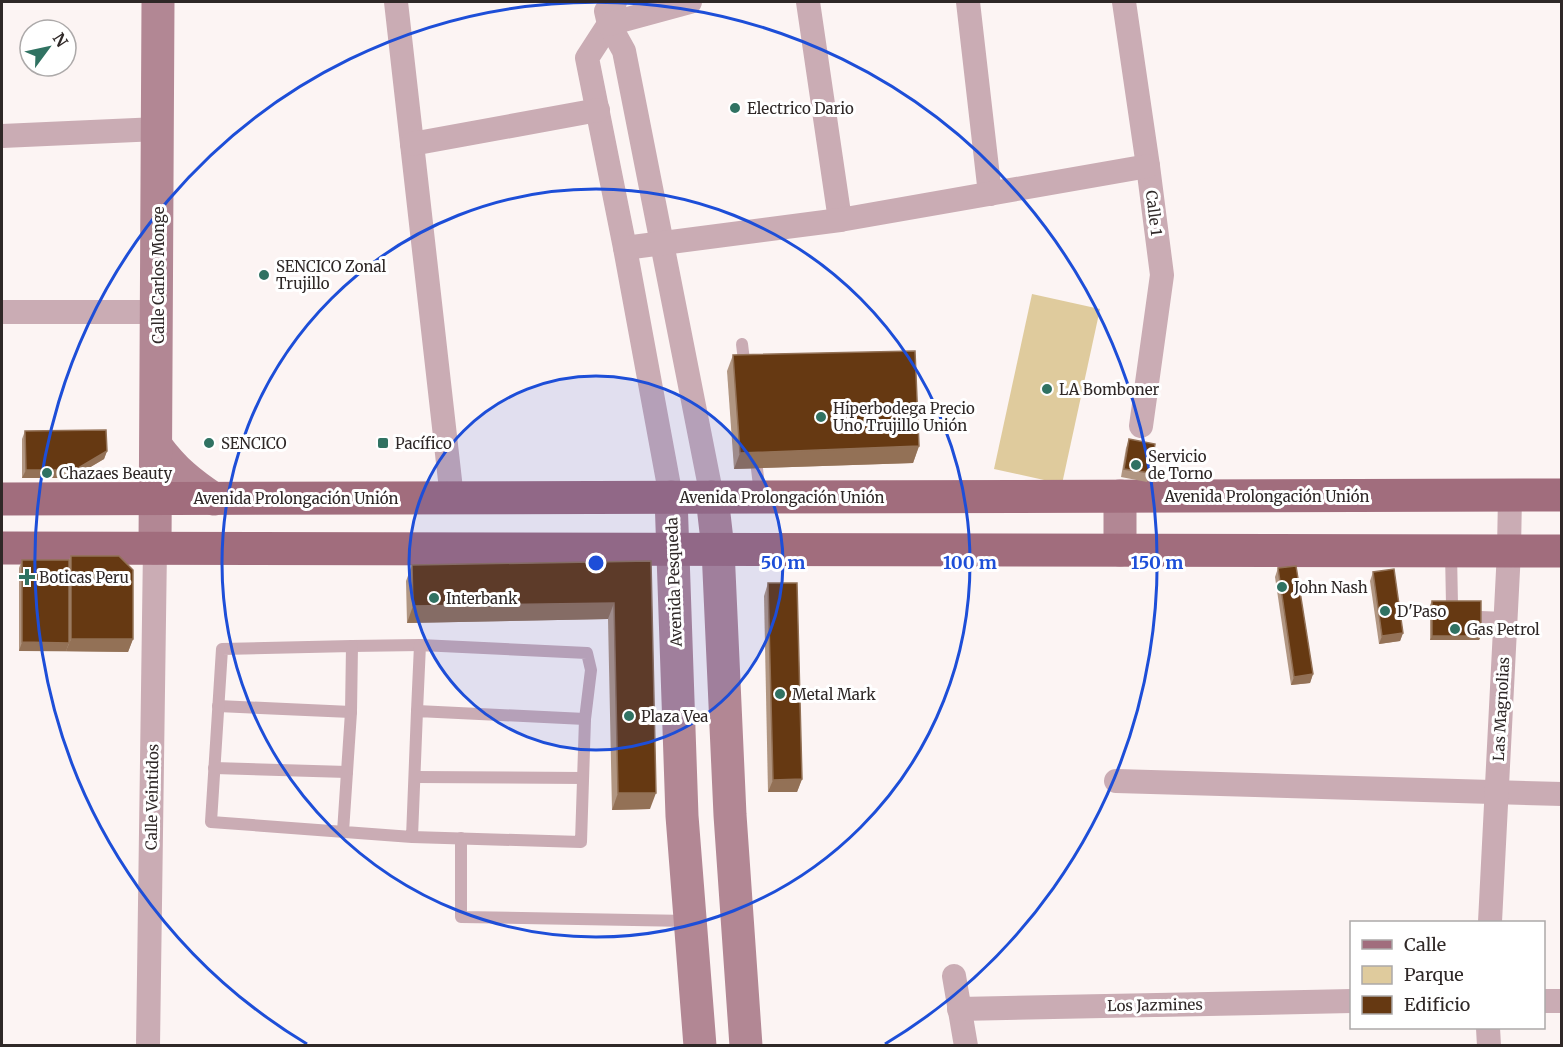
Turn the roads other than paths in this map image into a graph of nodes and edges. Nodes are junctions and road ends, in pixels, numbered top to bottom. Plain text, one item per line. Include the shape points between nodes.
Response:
1 (158, 2) edge
2 (396, 2) edge
3 (615, 2) edge
4 (690, 2) edge
5 (808, 2) edge
6 (968, 2) edge
7 (1124, 2) edge
8 (607, 13) edge
9 (598, 110) junction
10 (158, 129) junction
11 (2, 136) edge
12 (412, 144) junction
13 (1148, 166) junction
14 (990, 194) junction
15 (840, 220) junction
16 (663, 244) junction
17 (625, 248) junction
18 (2, 312) edge
19 (157, 312) junction
20 (742, 344) dead end
21 (746, 379) edge
22 (1141, 426) dead end
23 (753, 439) edge
24 (157, 447) junction
25 (1510, 495) junction
26 (1562, 495) edge
27 (1120, 496) junction
28 (671, 497) junction
29 (712, 497) junction
30 (452, 498) junction
31 (761, 498) junction
32 (2, 499) edge
33 (156, 499) junction
34 (214, 499) junction
35 (2, 548) edge
36 (155, 548) junction
37 (673, 549) junction
38 (718, 549) junction
39 (1120, 550) junction
40 (1451, 550) junction
41 (1509, 551) junction
42 (1562, 551) edge
43 (1452, 605) edge
44 (1480, 617) edge
45 (1506, 618) junction
46 (420, 645) junction
47 (352, 646) junction
48 (218, 706) junction
49 (417, 711) junction
50 (351, 712) junction
51 (585, 719) junction
52 (214, 768) junction
53 (347, 772) junction
54 (415, 777) junction
55 (583, 778) junction
56 (1116, 781) dead end
57 (1497, 792) junction
58 (1562, 794) edge
59 (730, 815) junction
60 (682, 816) junction
61 (343, 832) junction
62 (412, 837) junction
63 (462, 838) junction
64 (690, 921) junction
65 (1490, 921) edge
66 (954, 976) dead end
67 (1545, 1000) edge
68 (1350, 1001) edge
69 (1562, 1001) edge
70 (959, 1009) junction
71 (1488, 1029) edge
72 (148, 1046) edge
73 (700, 1046) edge
74 (746, 1046) edge
75 (966, 1046) edge
76 (1489, 1046) edge

1 - 10 main road, Calle Carlos Monge
2 - 12 street
3 - 8 street, Avenida Pesqueda
4 - 8 street
5 - 15 street
6 - 14 street
7 - 13 street, Calle 1
8 - 9 street, Avenida Pesqueda via 587,58
8 - 16 street via 624,51
9 - 12 street
9 - 17 street, Avenida Pesqueda
10 - 11 street
10 - 19 main road, Calle Carlos Monge
12 - 30 street
13 - 14 street
13 - 22 street, Calle 1 via 1162,275
14 - 15 street
15 - 16 street
16 - 17 street
16 - 29 street
17 - 28 street, Avenida Pesqueda
18 - 19 street
19 - 24 main road, Calle Carlos Monge
20 - 21 lane
23 - 31 lane
24 - 33 main road, Calle Carlos Monge
24 - 34 main road via 172,468
25 - 26 main road, Avenida Prolongación Unión
25 - 27 main road, Avenida Prolongación Unión
25 - 41 street, Las Magnolias
27 - 31 main road, Avenida Prolongación Unión
27 - 39 main road
28 - 29 main road, Avenida Prolongación Unión
28 - 30 main road, Avenida Prolongación Unión
28 - 37 main road, Avenida Pesqueda
29 - 31 main road, Avenida Prolongación Unión
29 - 38 main road
30 - 34 main road, Avenida Prolongación Unión
32 - 33 main road, Avenida Prolongación Unión
33 - 34 main road, Avenida Prolongación Unión
33 - 36 main road, Calle Carlos Monge
35 - 36 main road
36 - 37 main road
36 - 72 street, Calle Veintidos
37 - 38 main road
37 - 60 main road, Avenida Pesqueda
38 - 39 main road
38 - 59 main road
39 - 40 main road
40 - 41 main road
40 - 43 lane
41 - 42 main road
41 - 45 street, Las Magnolias
44 - 45 lane
45 - 57 street, Las Magnolias
46 - 47 lane
46 - 49 lane
46 - 51 lane via 588,653 591,670
47 - 48 lane via 222,649
47 - 50 lane
48 - 50 lane
48 - 52 lane
49 - 51 lane
49 - 54 lane
50 - 53 lane
51 - 55 lane
52 - 53 lane
52 - 61 lane via 210,822
53 - 61 lane
54 - 55 lane
54 - 62 lane
55 - 63 lane via 581,842
56 - 57 street
57 - 58 street
57 - 65 street, Las Magnolias
59 - 60 main road
59 - 74 main road
60 - 64 main road, Avenida Pesqueda
61 - 62 lane
62 - 63 lane
63 - 64 lane via 461,917
64 - 73 main road, Avenida Pesqueda
66 - 70 street
67 - 69 street
68 - 70 street, Los Jazmines
70 - 75 street
71 - 76 street

